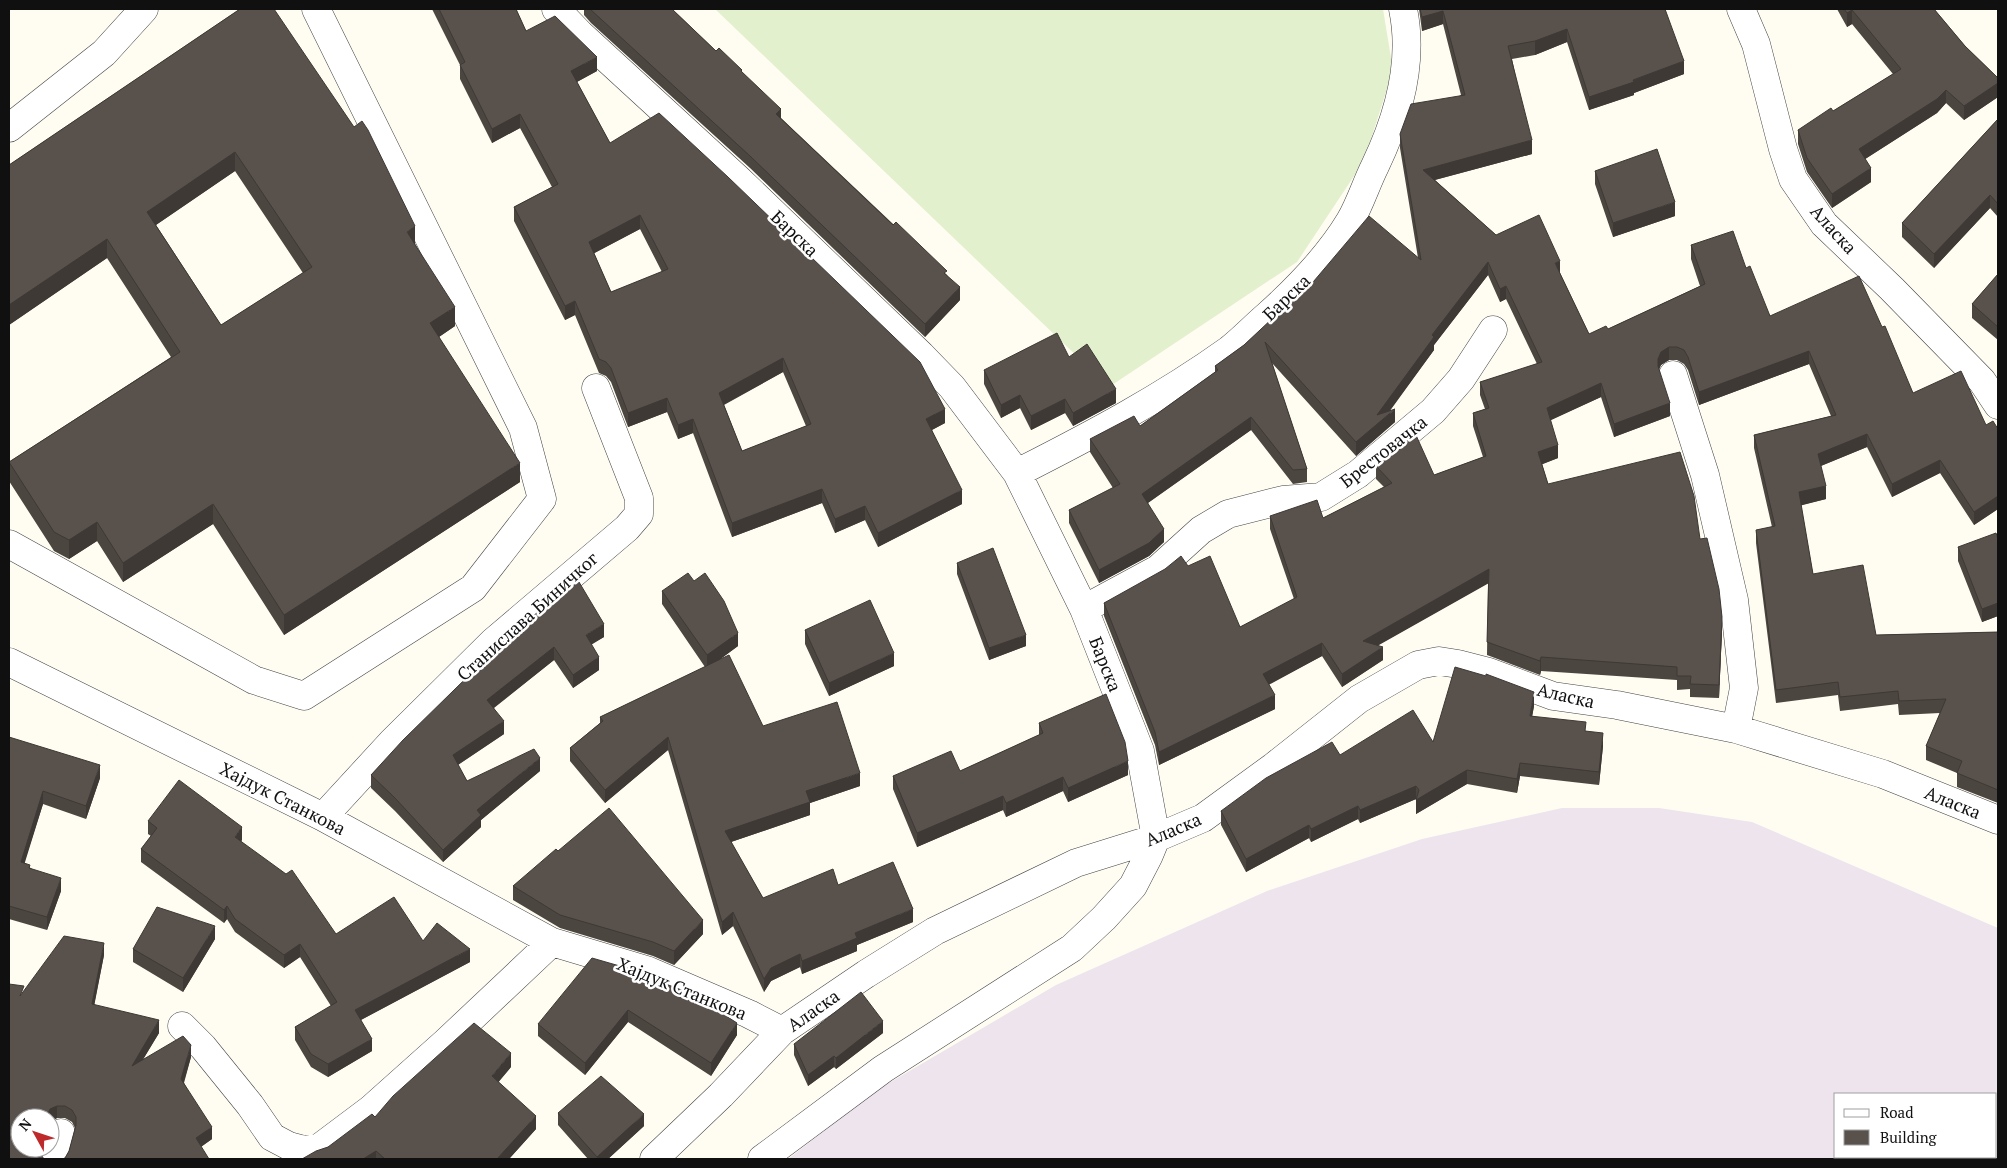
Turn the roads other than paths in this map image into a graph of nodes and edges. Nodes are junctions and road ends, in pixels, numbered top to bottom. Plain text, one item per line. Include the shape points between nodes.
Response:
1 (144, 9) edge
2 (316, 9) edge
3 (556, 9) edge
4 (1403, 9) edge
5 (1741, 9) edge
6 (9, 128) edge
7 (1493, 330) dead end
8 (1673, 375) dead end
9 (596, 388) dead end
10 (1998, 405) edge
11 (1017, 473) junction
12 (9, 544) edge
13 (1084, 609) junction
14 (9, 662) edge
15 (1736, 729) junction
16 (322, 817) junction
17 (1998, 820) edge
18 (1156, 838) junction
19 (552, 942) junction
20 (182, 1026) dead end
21 (782, 1031) junction
22 (61, 1133) dead end
23 (54, 1159) edge
24 (654, 1159) edge
25 (762, 1159) edge

1 - 6 street via 104,53
2 - 12 street via 523,428 542,499 473,588 304,696 254,680
3 - 11 street, Барска via 920,354 952,387
4 - 11 street, Барска via 1407,57 1401,93 1387,140 1351,220 1315,269 1231,348 1163,395
5 - 10 street, Аласка via 1756,44 1793,178 1824,224 1982,381
7 - 13 street, Брестовачка via 1461,379 1432,411 1358,474 1321,497 1283,500 1228,514 1202,530 1158,568
8 - 15 street via 1705,475 1734,600 1744,688
9 - 16 street, Станислава Биничког via 640,498 639,514 627,528 493,642
11 - 13 street, Барска
13 - 18 street, Барска via 1140,751
14 - 16 street, Хајдук Станкова
15 - 17 street, Аласка via 1883,774
15 - 18 street, Аласка via 1617,705 1553,696 1489,672 1458,664 1432,662 1418,665 1359,699 1203,818
16 - 19 street, Хајдук Станкова
18 - 21 street, Аласка via 1076,863 935,931
18 - 25 street via 1133,886 1072,948 883,1069
19 - 20 street via 392,1090 319,1148 304,1150 272,1137 203,1047
19 - 21 street, Хајдук Станкова via 649,971
21 - 24 street, Аласка
22 - 23 street

